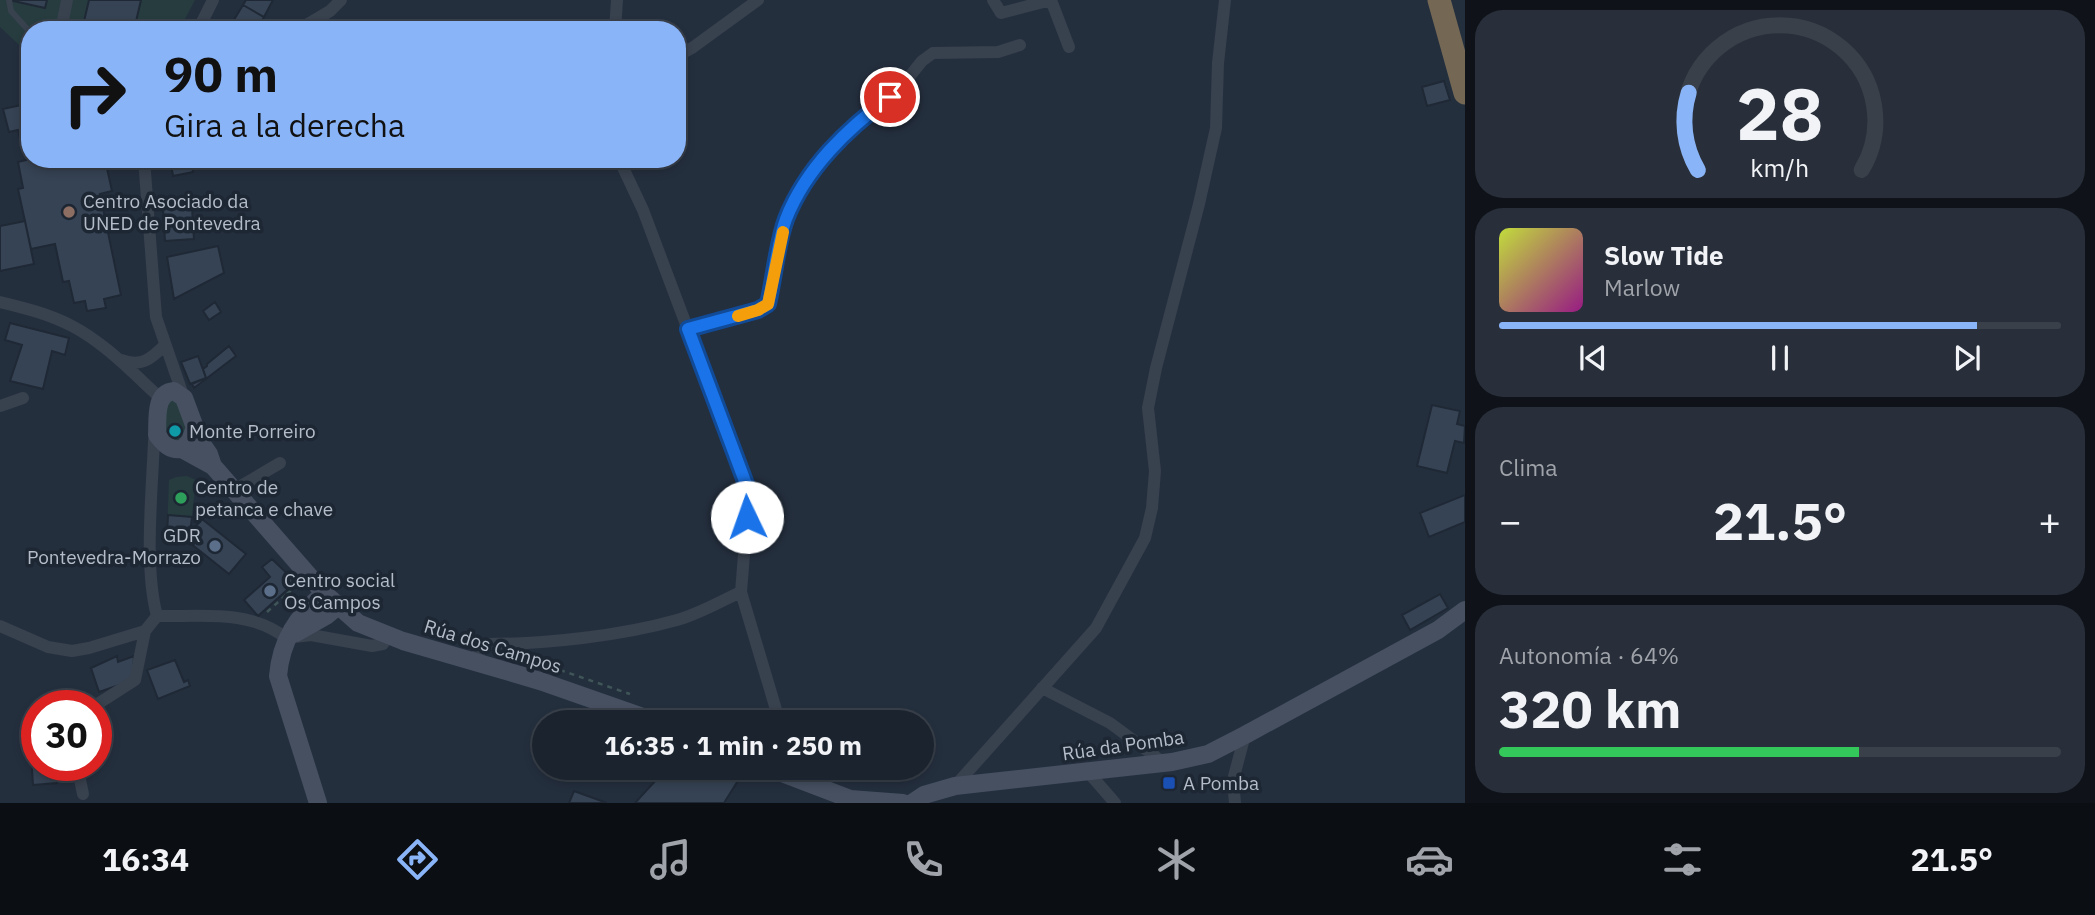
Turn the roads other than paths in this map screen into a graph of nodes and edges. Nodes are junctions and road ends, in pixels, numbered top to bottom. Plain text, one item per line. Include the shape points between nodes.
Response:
1 (9, 0) edge
2 (67, 0) edge
3 (213, 0) edge
4 (341, 0) edge
5 (617, 0) edge
6 (758, 0) edge
7 (993, 0) edge
8 (1225, 0) edge
9 (1439, 0) edge
10 (63, 21) edge
11 (202, 21) edge
12 (313, 21) edge
13 (616, 21) edge
14 (21, 22) edge
15 (1020, 45) dead end
16 (1069, 47) dead end
17 (686, 51) edge
18 (1465, 93) edge
19 (145, 168) edge
20 (623, 168) edge
21 (0, 302) edge
22 (688, 329) junction
23 (165, 345) junction
24 (120, 360) junction
25 (23, 398) dead end
26 (184, 398) junction
27 (159, 401) junction
28 (0, 406) edge
29 (195, 427) junction
30 (157, 435) junction
31 (182, 449) junction
32 (280, 463) dead end
33 (213, 466) junction
34 (234, 490) junction
35 (741, 592) junction
36 (324, 593) junction
37 (337, 607) junction
38 (1465, 610) edge
39 (157, 616) junction
40 (1465, 619) edge
41 (0, 626) edge
42 (1437, 630) junction
43 (145, 631) junction
44 (387, 635) junction
45 (286, 638) junction
46 (472, 661) junction
47 (1042, 688) junction
48 (112, 695) edge
49 (621, 710) edge
50 (776, 710) edge
51 (1245, 735) junction
52 (1164, 763) junction
53 (1090, 773) junction
54 (810, 780) edge
55 (80, 781) edge
56 (955, 786) junction
57 (83, 794) dead end
58 (318, 803) edge
59 (903, 803) edge
60 (912, 803) edge
61 (1115, 803) edge
62 (1235, 803) edge

1 - 14 lane via 11,11
2 - 10 street
3 - 11 street
4 - 12 street
5 - 13 street
6 - 17 street
7 - 16 street via 1001,13 1051,0
8 - 47 street via 1216,128 1148,408 1155,471 1145,538 1096,628
9 - 18 highway
15 - 22 street via 998,52 933,53 922,61 901,87 830,149 801,192 786,220 768,304
19 - 23 street via 156,317
20 - 22 street
21 - 24 street via 32,309 74,327
22 - 35 street via 749,492
23 - 24 street via 146,361
23 - 26 street
24 - 27 street
25 - 28 street
26 - 27 street via 171,391
26 - 29 street
27 - 30 street
29 - 31 street
29 - 33 street, Rúa dos Campos
30 - 31 street via 169,448
30 - 39 street via 151,526 152,597
31 - 33 street, Rúa dos Campos
32 - 34 street
33 - 34 street, Rúa dos Campos
34 - 36 street, Rúa dos Campos
35 - 46 street via 680,619 625,632 486,644
35 - 50 street
36 - 37 street, Rúa dos Campos
36 - 45 street
37 - 44 street, Rúa dos Campos via 358,623
37 - 45 street
38 - 42 street, Rúa da Pomba
39 - 43 street
39 - 45 street via 231,616 257,622
40 - 42 street, Rúa da Pomba
41 - 43 street via 48,647 72,651
42 - 51 street, Rúa da Pomba
43 - 48 street via 135,680
44 - 45 street via 383,644 372,646 311,635
44 - 46 street, Rúa dos Campos
45 - 58 street via 278,676
46 - 49 street, Rúa dos Campos
47 - 52 street via 1110,723
47 - 56 street
51 - 52 street, Rúa da Pomba via 1208,754
51 - 62 street via 1233,780
52 - 53 street, Rúa da Pomba
53 - 56 street, Rúa da Pomba
53 - 61 street
54 - 59 street via 850,799
55 - 57 street
56 - 60 street, Rúa da Pomba

